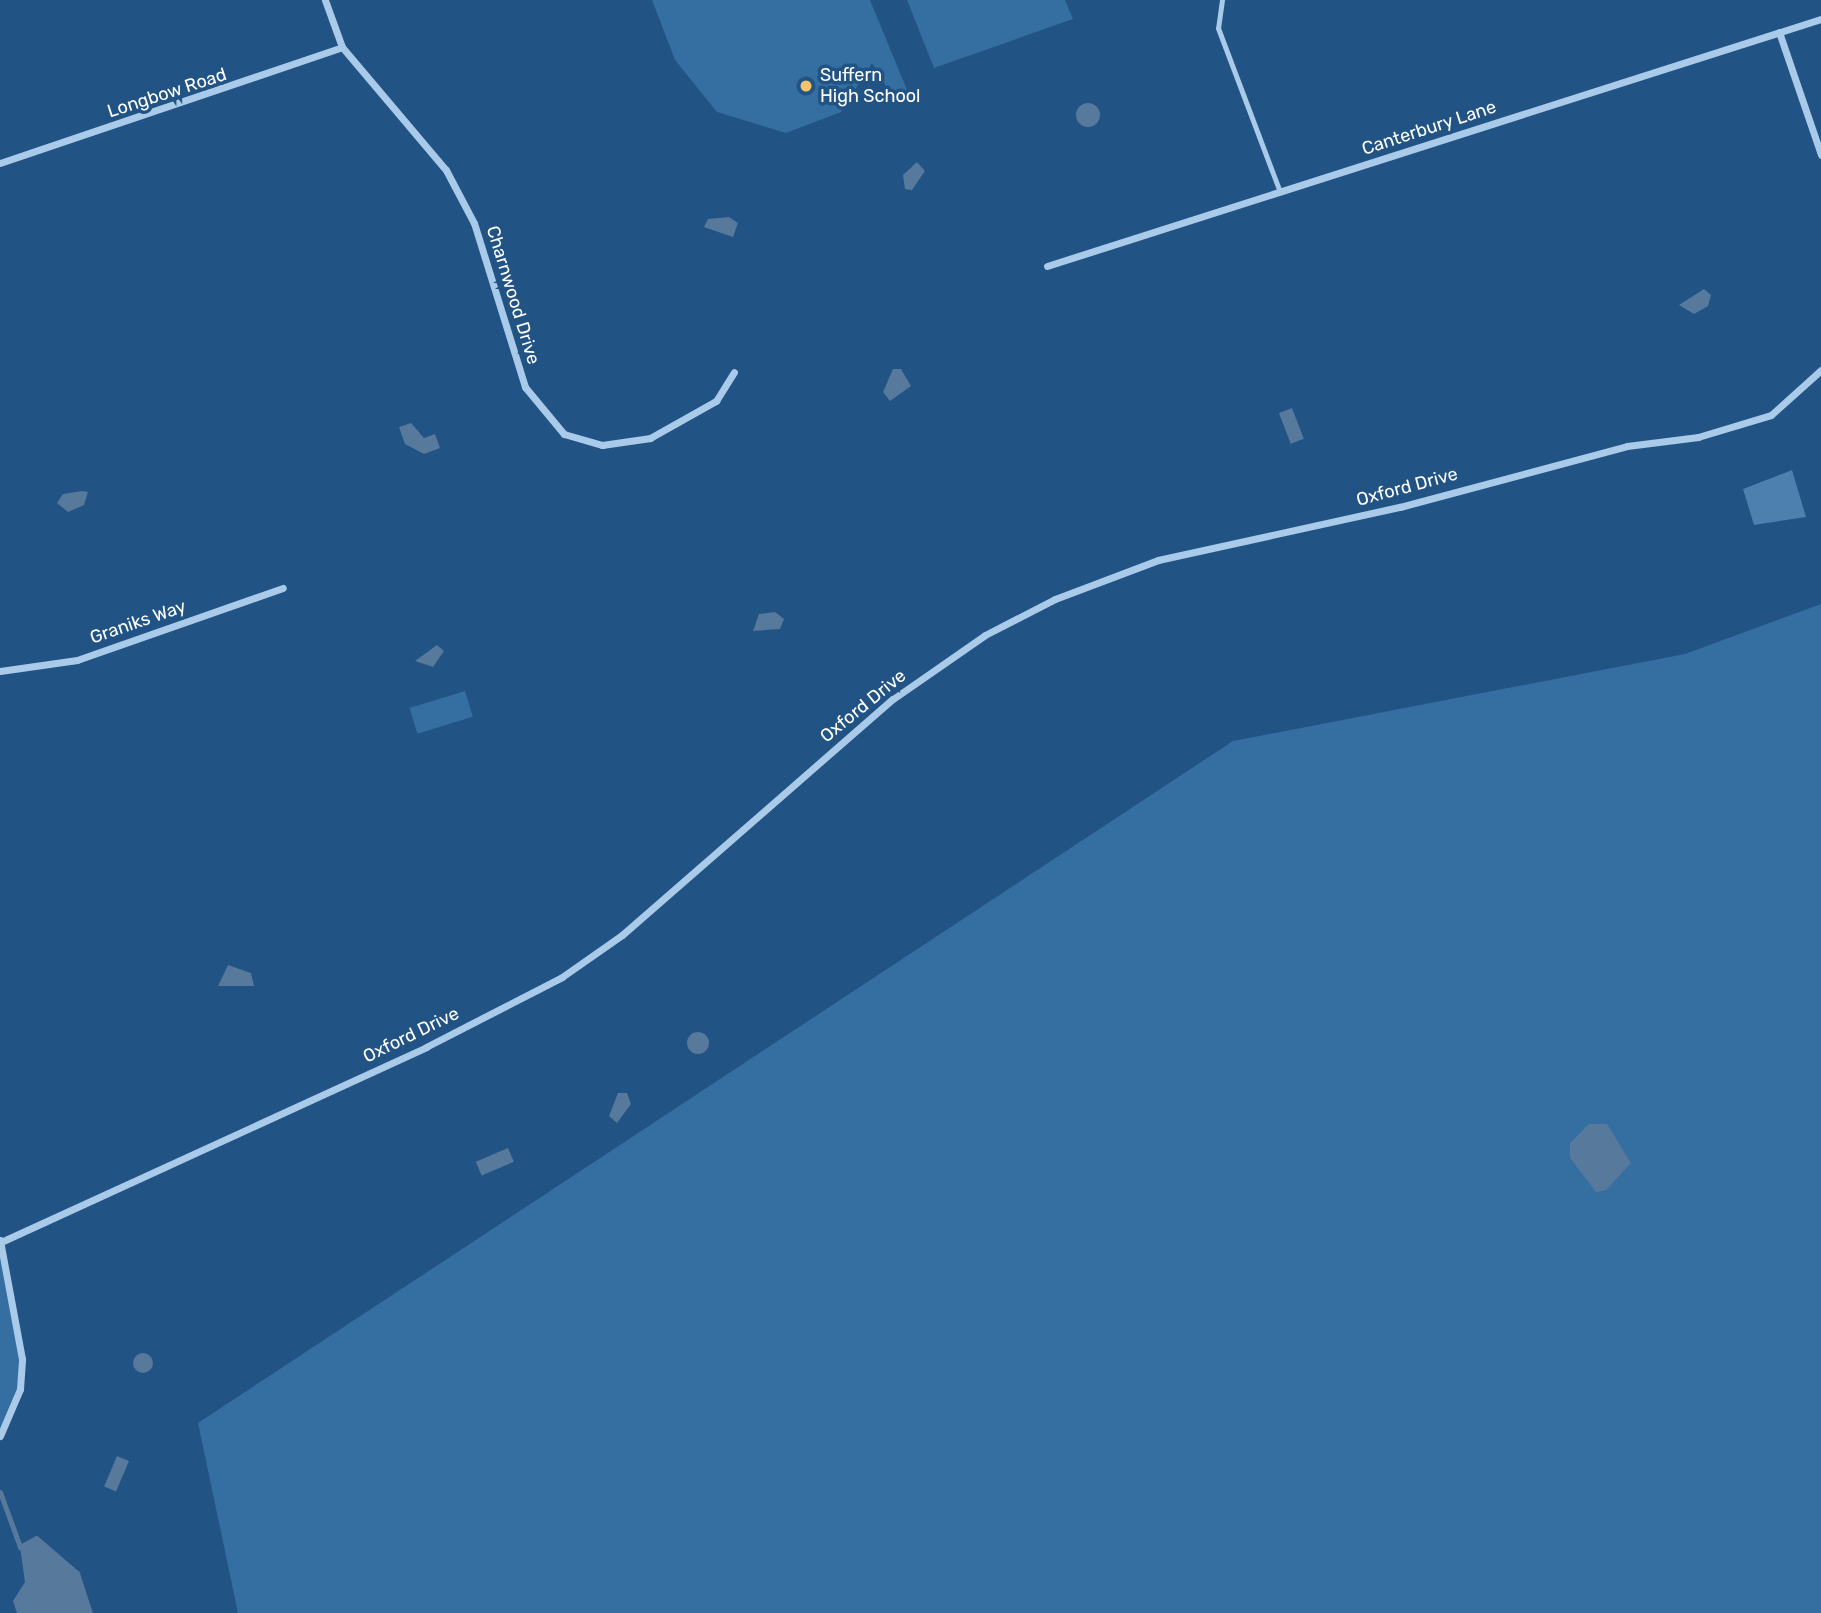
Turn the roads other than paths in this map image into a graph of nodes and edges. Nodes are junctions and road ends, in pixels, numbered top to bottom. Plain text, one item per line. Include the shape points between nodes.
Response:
1 (325, 0) edge
2 (1222, 0) edge
3 (1821, 19) edge
4 (1779, 32) junction
5 (342, 47) junction
6 (1821, 155) edge
7 (0, 163) edge
8 (1280, 192) junction
9 (1047, 266) dead end
10 (1821, 370) edge
11 (734, 372) dead end
12 (283, 588) dead end
13 (0, 671) edge
14 (0, 1241) edge
15 (0, 1436) edge

1 - 5 street, Charnwood Drive
2 - 8 lane via 1218,28
3 - 4 street, Canterbury Lane
4 - 6 street
4 - 8 street, Canterbury Lane
5 - 7 street, Longbow Road
5 - 11 street, Charnwood Drive via 446,170 474,223 525,387 564,434 602,444 650,438 716,401
8 - 9 street, Canterbury Lane
10 - 14 street, Oxford Drive via 1771,415 1710,433 1530,468 1400,508 1158,560 1055,599 985,635 893,699 622,935 562,977 426,1047
12 - 13 street, Graniks Way via 77,660
14 - 15 street via 22,1359 20,1389

